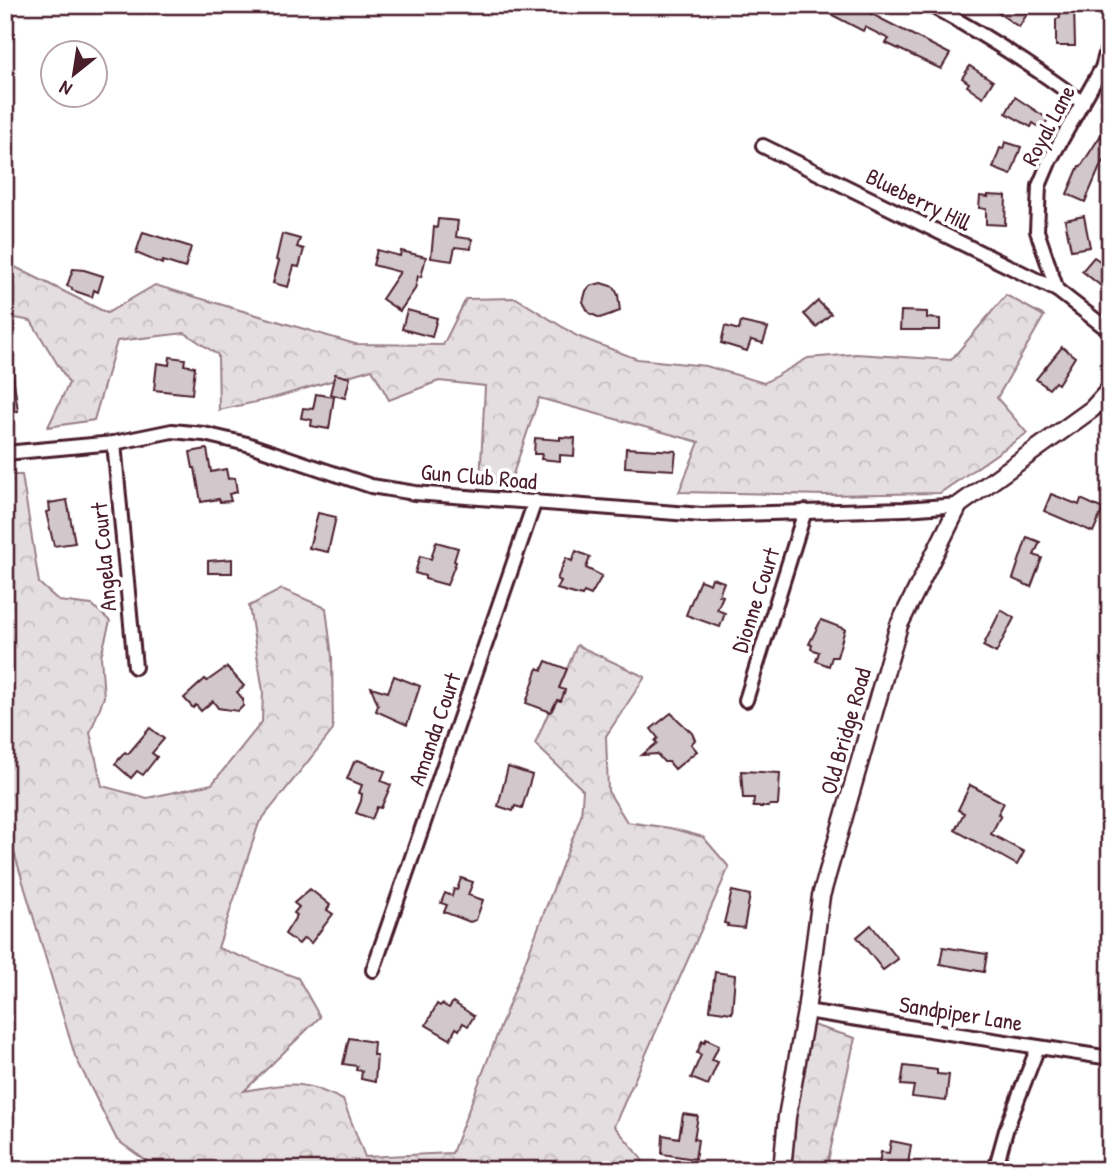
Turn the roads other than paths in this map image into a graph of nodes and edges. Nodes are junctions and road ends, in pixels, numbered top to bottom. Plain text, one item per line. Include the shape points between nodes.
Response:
1 (930, 5) edge
2 (1110, 40) edge
3 (1083, 103) junction
4 (763, 146) dead end
5 (1056, 290) junction
6 (1110, 328) edge
7 (1110, 389) edge
8 (114, 443) junction
9 (5, 453) edge
10 (536, 502) junction
11 (959, 505) junction
12 (805, 512) junction
13 (135, 667) dead end
14 (746, 700) dead end
15 (373, 970) dead end
16 (806, 1011) junction
17 (1038, 1047) junction
18 (1110, 1058) edge
19 (782, 1170) edge
20 (995, 1170) edge

1 - 3 street
2 - 3 street, Royal Lane via 1102,68
3 - 5 street, Royal Lane via 1040,187 1037,231
4 - 5 street, Blueberry Hill
5 - 6 street
7 - 11 street, Old Bridge Road via 1092,409
8 - 9 street, Gun Club Road
8 - 10 street, Gun Club Road via 172,431 204,434 305,461 371,486
8 - 13 street, Angela Court
10 - 12 street, Gun Club Road via 702,515
10 - 15 street, Amanda Court
11 - 12 street, Gun Club Road
11 - 16 street, Old Bridge Road via 899,625 821,896
12 - 14 street, Dionne Court
16 - 17 street, Sandpiper Lane
16 - 19 street, Old Bridge Road
17 - 18 street, Sandpiper Lane
17 - 20 street

